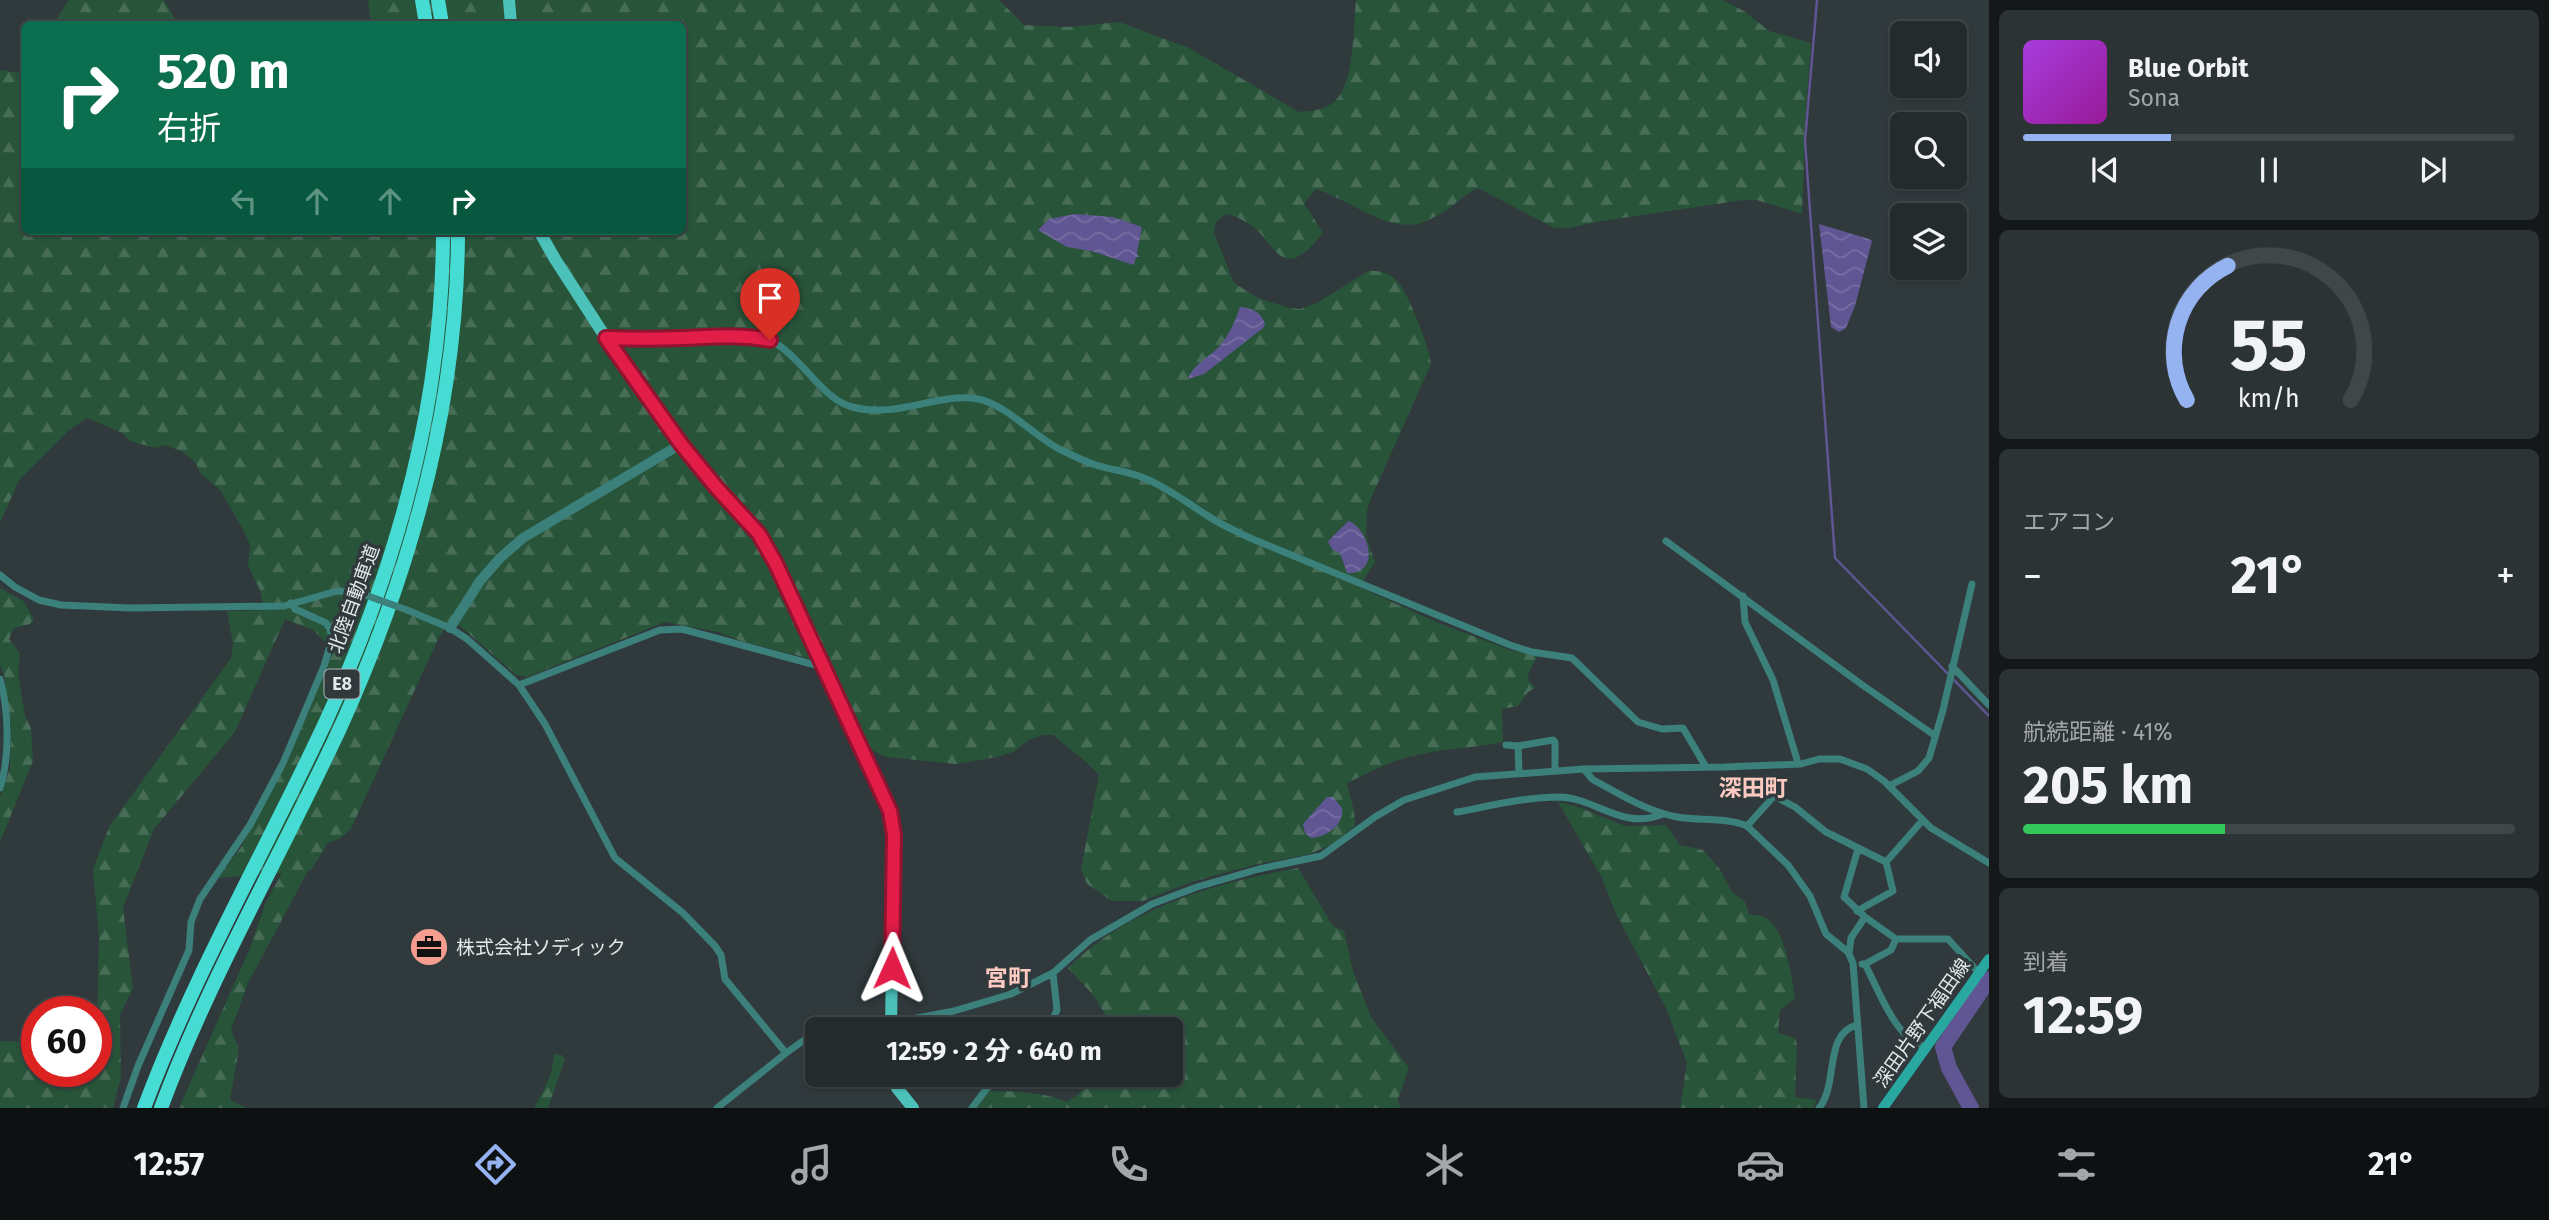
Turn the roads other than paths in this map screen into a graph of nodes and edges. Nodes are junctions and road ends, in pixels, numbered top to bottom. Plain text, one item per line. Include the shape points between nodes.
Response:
1 (422, 0) edge
2 (438, 0) edge
3 (509, 0) edge
4 (426, 21) edge
5 (442, 21) edge
6 (511, 21) edge
7 (443, 235) edge
8 (458, 235) edge
9 (541, 235) edge
10 (606, 338) junction
11 (681, 444) junction
12 (1666, 541) dead end
13 (0, 575) edge
14 (1972, 584) dead end
15 (1743, 596) junction
16 (291, 603) junction
17 (450, 628) junction
18 (1952, 666) junction
19 (823, 667) junction
20 (0, 679) edge
21 (519, 685) junction
22 (1989, 705) edge
23 (1934, 734) junction
24 (1506, 746) dead end
25 (1518, 746) junction
26 (1798, 764) junction
27 (1706, 767) junction
28 (1584, 769) junction
29 (1555, 771) junction
30 (1519, 773) junction
31 (1889, 786) junction
32 (0, 788) edge
33 (1457, 811) dead end
34 (1663, 814) junction
35 (1922, 821) junction
36 (1747, 826) junction
37 (1858, 849) junction
38 (1886, 862) junction
39 (1989, 863) edge
40 (1857, 911) junction
41 (1865, 917) junction
42 (1896, 939) junction
43 (1850, 957) junction
44 (1989, 959) edge
45 (1865, 964) junction
46 (1052, 973) junction
47 (1979, 973) junction
48 (891, 1017) edge
49 (923, 1017) edge
50 (1054, 1017) edge
51 (1857, 1025) junction
52 (805, 1040) edge
53 (1926, 1047) junction
54 (786, 1053) junction
55 (897, 1087) edge
56 (987, 1087) edge
57 (123, 1108) edge
58 (144, 1108) edge
59 (161, 1108) edge
60 (717, 1108) edge
61 (913, 1108) edge
62 (972, 1108) edge
63 (1819, 1108) edge
64 (1864, 1108) edge
65 (1884, 1108) edge

1 - 4 highway
2 - 5 highway
3 - 6 main road
7 - 58 highway, 北陸自動車道 / E8 via 426,415 387,569 327,720 171,1039
8 - 59 highway, 北陸自動車道 / E8 via 442,415 401,575 345,716 213,988
9 - 10 main road
10 - 11 main road
10 - 27 street via 716,335 770,340 838,400 858,408 899,410 964,398 993,404 1060,449 1094,465 1144,478 1250,538 1510,645 1572,658 1638,722 1662,729 1683,728
11 - 17 street via 523,538 480,581
11 - 19 main road via 759,534
12 - 15 street
13 - 16 street via 38,600 61,605 196,608
14 - 18 street
15 - 23 street
15 - 26 street via 1745,622 1773,680
16 - 17 street, bridge via 337,590 357,592
16 - 57 street via 330,629 328,655 283,763 250,825 200,899 191,922 189,950
17 - 21 street
18 - 22 street
18 - 23 street
19 - 21 street via 668,629
19 - 48 main road via 890,811 894,835
20 - 32 street via 7,736
21 - 54 street via 545,724 615,858 715,946 725,979
23 - 31 street via 1923,767
24 - 25 street
25 - 29 street via 1553,740
25 - 30 street
26 - 27 street
26 - 31 street via 1840,759 1867,769
27 - 28 street
28 - 29 street
28 - 34 street via 1592,779
29 - 30 street
30 - 46 street via 1475,777 1404,800 1321,856 1171,896 1090,940
31 - 35 street
33 - 34 street via 1561,797 1626,818
34 - 36 street
35 - 38 street
35 - 39 street
36 - 37 street via 1774,796
36 - 43 street via 1788,865 1810,896 1826,934
37 - 38 street
37 - 40 street via 1844,897
38 - 40 street via 1893,891
40 - 41 street
41 - 42 street
41 - 43 street via 1851,939
42 - 45 street via 1891,950
42 - 47 street via 1948,939
43 - 45 street
43 - 51 street
44 - 47 main road, 深田片野下福田線
45 - 53 street via 1899,1027 1912,1043
46 - 49 street via 995,999
46 - 50 street via 1057,991
47 - 53 main road, 深田片野下福田線
51 - 63 street via 1845,1030 1837,1041 1829,1090
51 - 64 street
52 - 54 street
53 - 65 main road, 深田片野下福田線
54 - 60 street
55 - 61 main road
56 - 62 street

